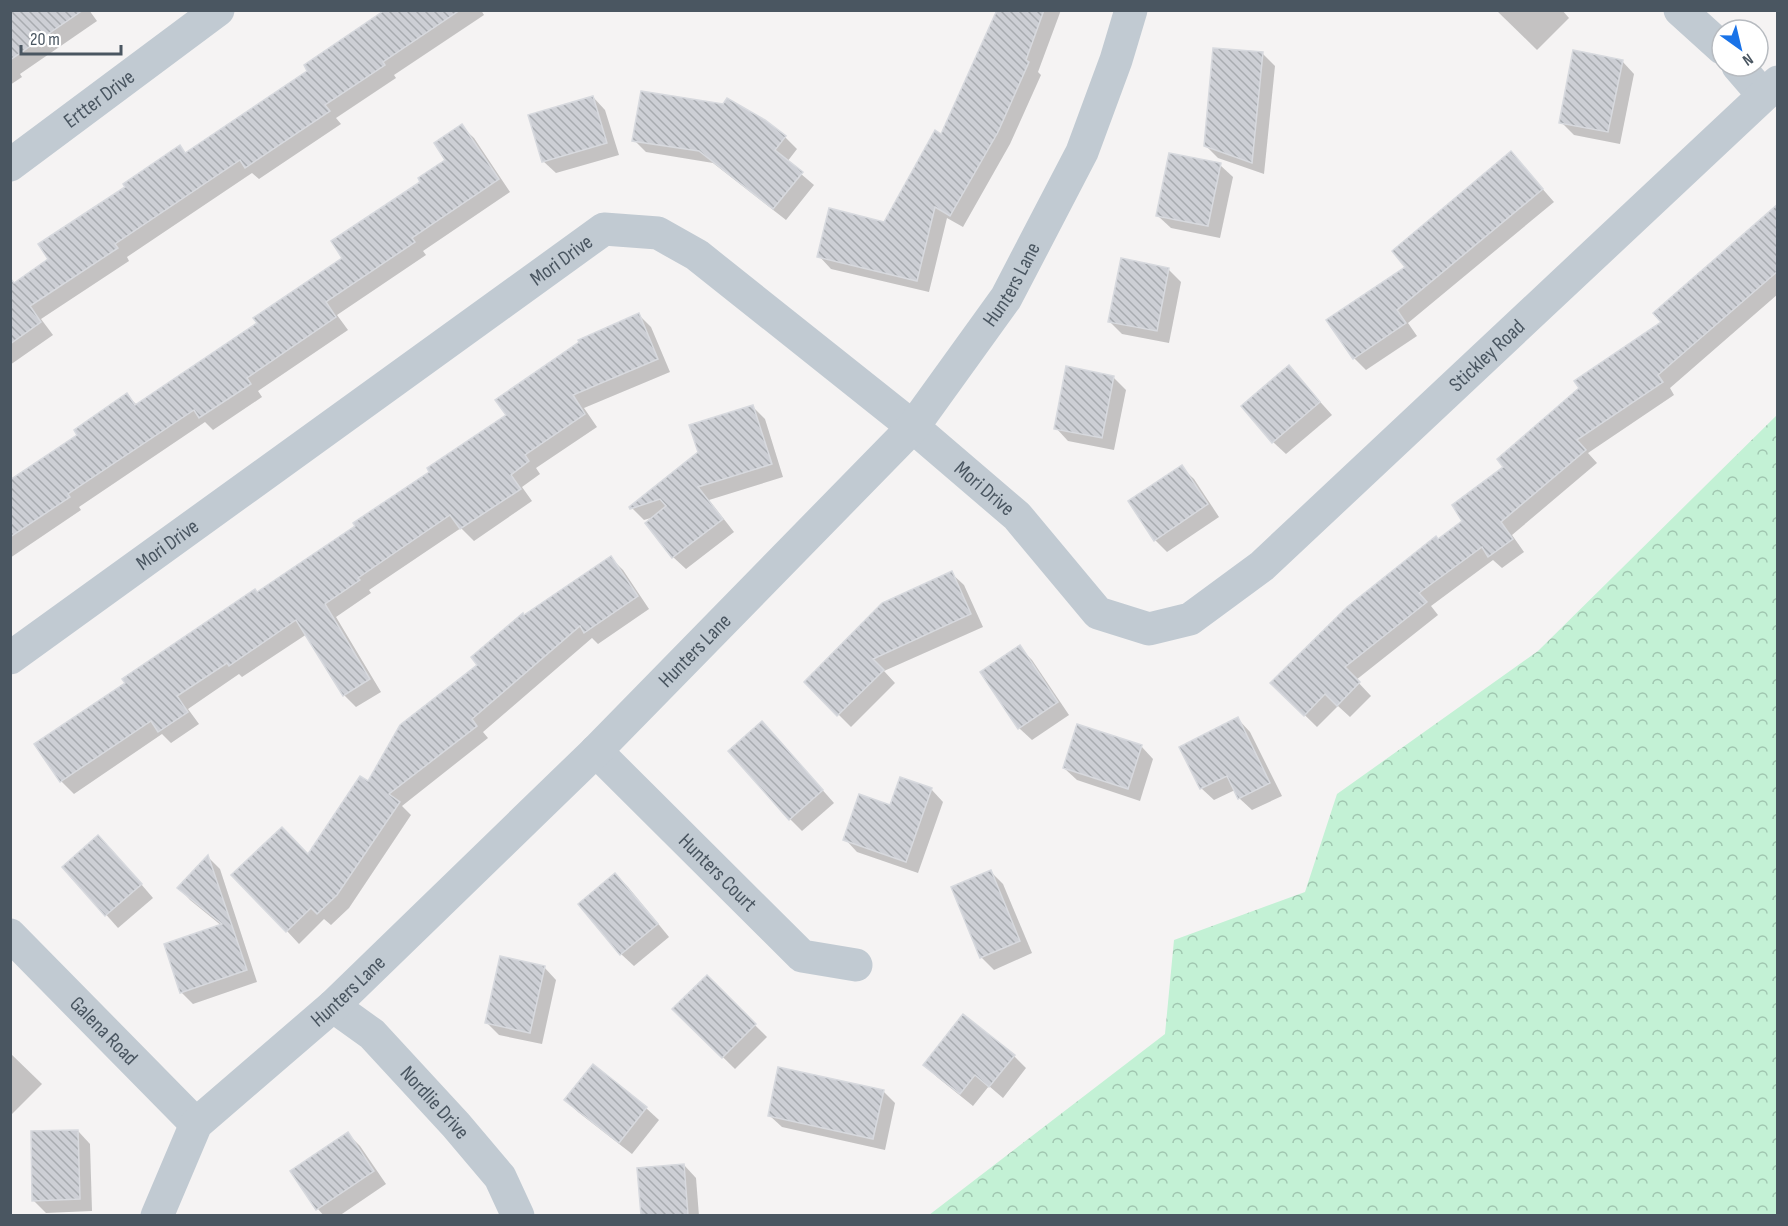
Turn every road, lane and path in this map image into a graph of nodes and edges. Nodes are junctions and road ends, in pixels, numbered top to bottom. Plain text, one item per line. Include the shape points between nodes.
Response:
1 (218, 10) edge
2 (1131, 10) edge
3 (1680, 10) edge
4 (1710, 37) edge
5 (1755, 78) edge
6 (1770, 88) edge
7 (10, 165) edge
8 (913, 428) junction
9 (1190, 620) joint
10 (10, 657) edge
11 (596, 751) junction
12 (10, 935) edge
13 (856, 965) dead end
14 (333, 1006) junction
15 (196, 1124) junction
16 (157, 1215) edge
17 (518, 1215) edge

1 - 7 street, Ertter Drive
2 - 8 street, Hunters Lane via 1082,152 1006,298
3 - 4 street
5 - 6 street
6 - 9 street, Stickley Road via 1262,566
8 - 9 street, Mori Drive via 1017,516 1098,613 1149,629
8 - 10 street, Mori Drive via 697,255 658,233 604,229
8 - 11 street, Hunters Lane
11 - 13 street, Hunters Court via 802,956
11 - 14 street, Hunters Lane
12 - 15 street, Galena Road
14 - 15 street, Hunters Lane
14 - 17 street, Nordlie Drive via 372,1034 456,1125 500,1177
15 - 16 street, Hunters Lane

